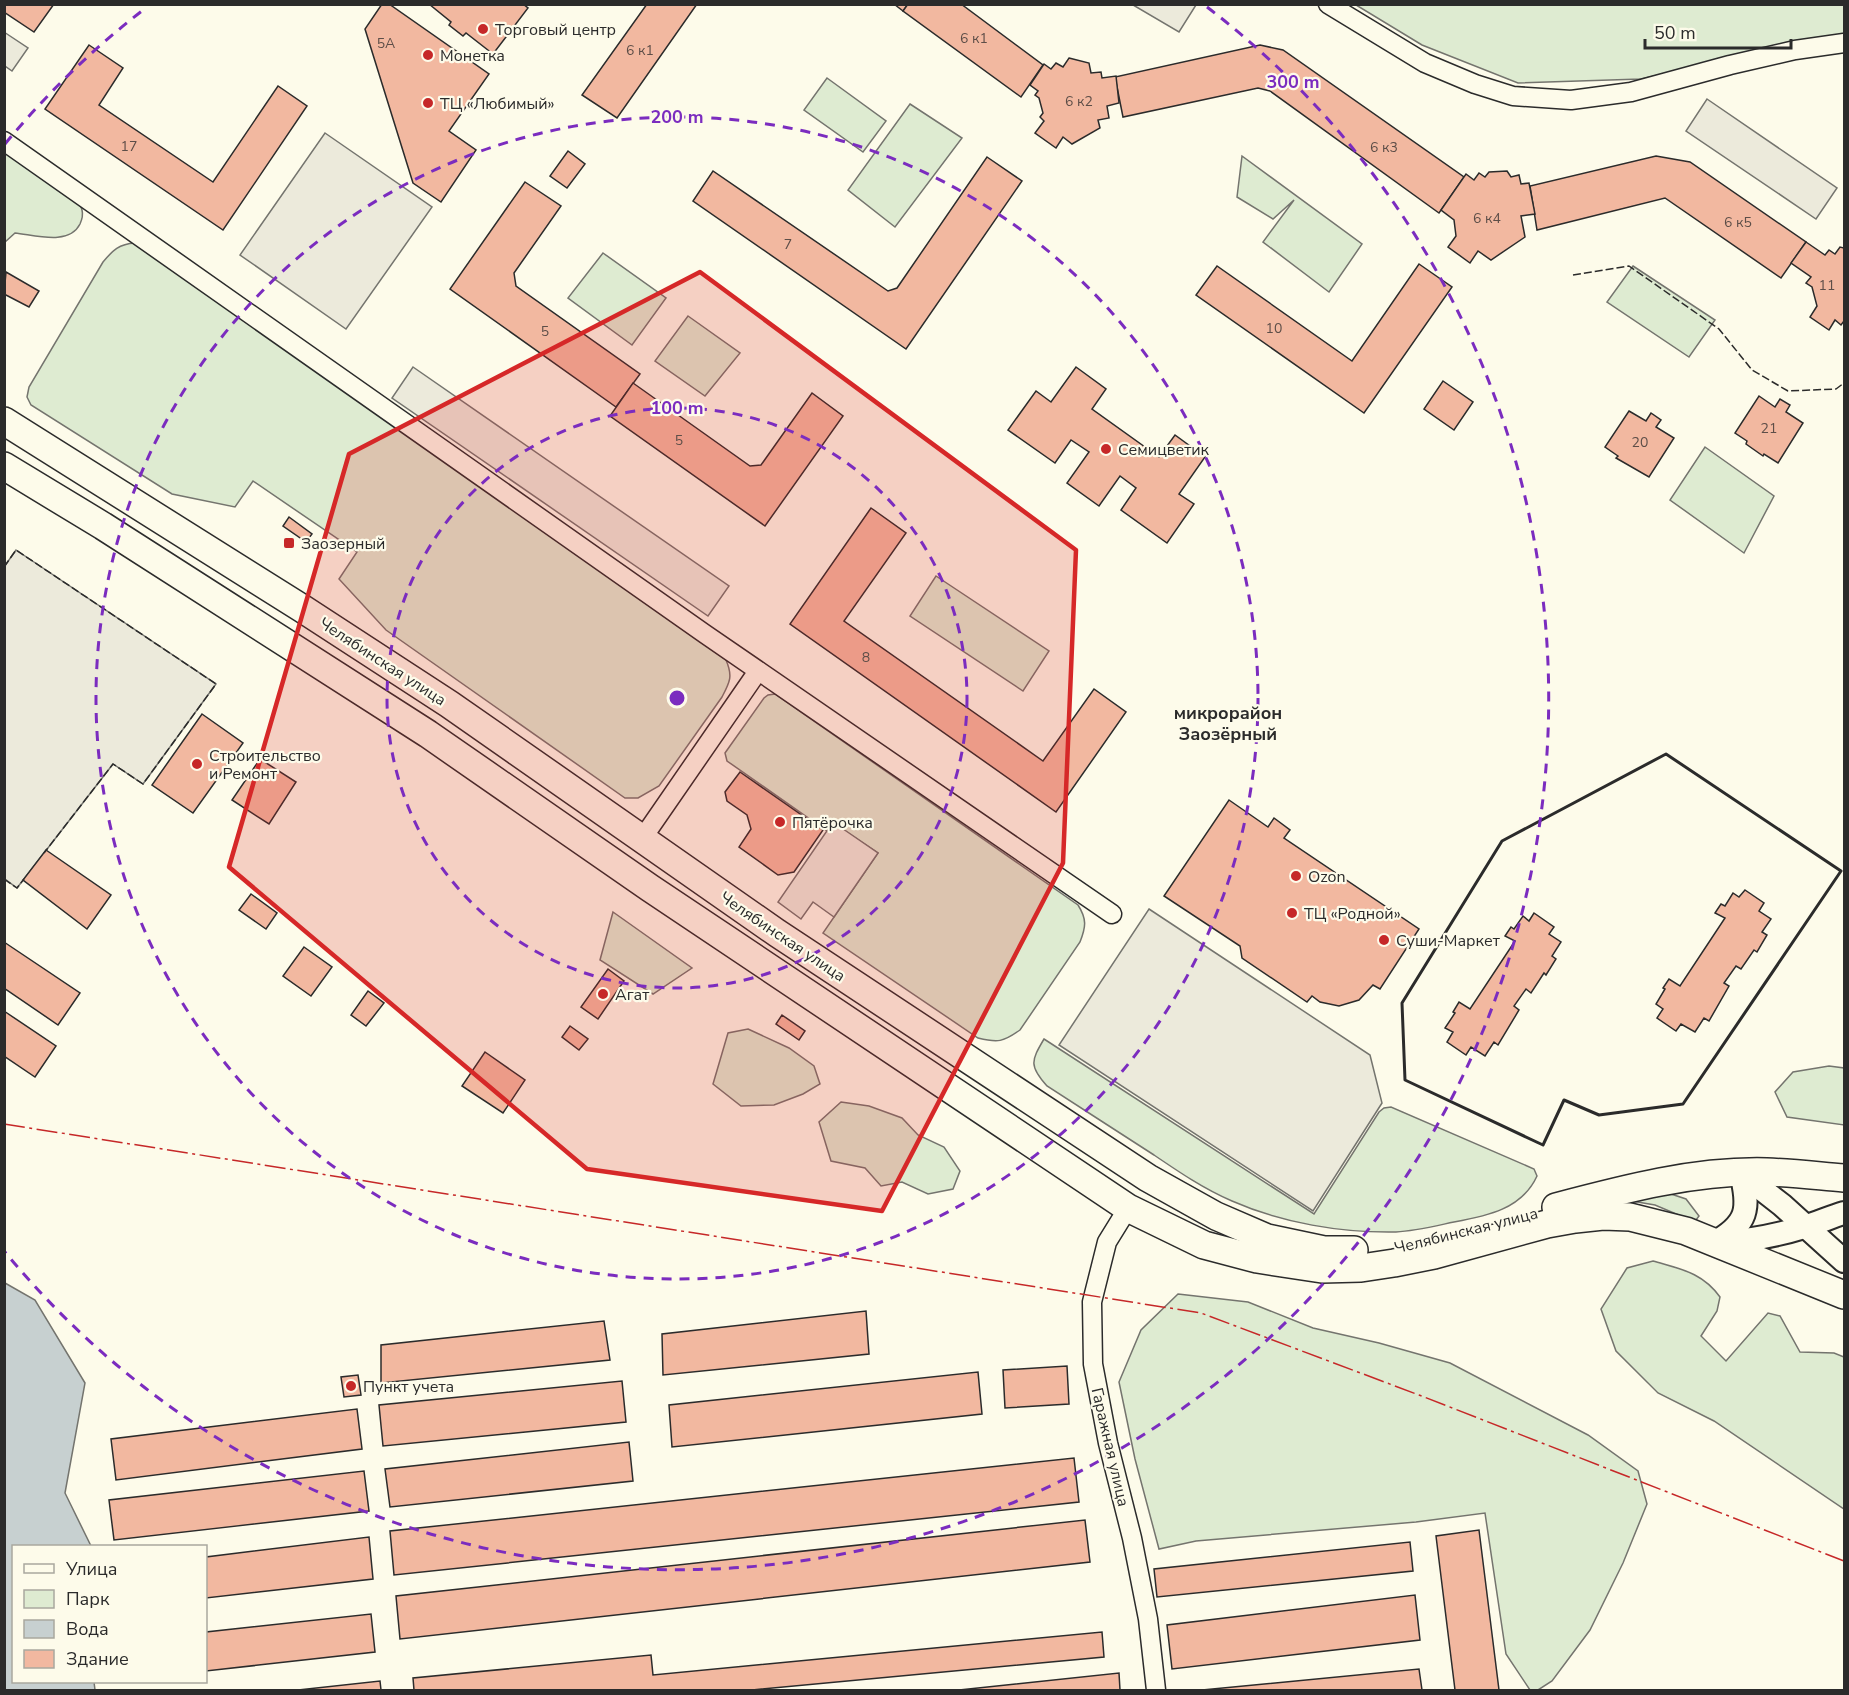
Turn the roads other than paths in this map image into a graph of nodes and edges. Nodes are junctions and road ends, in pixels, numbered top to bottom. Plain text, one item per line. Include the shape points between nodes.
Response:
1 (1328, 4) edge
2 (1845, 43) edge
3 (4, 141) edge
4 (4, 421) edge
5 (4, 465) edge
6 (303, 609) junction
7 (283, 640) junction
8 (758, 671) junction
9 (449, 704) junction
10 (428, 734) junction
11 (642, 839) junction
12 (622, 868) junction
13 (1112, 914) dead end
14 (1741, 1173) junction
15 (1148, 1178) junction
16 (1845, 1178) edge
17 (1128, 1208) junction
18 (1845, 1213) edge
19 (1805, 1227) junction
20 (1714, 1243) junction
21 (1845, 1261) edge
22 (1845, 1295) edge
23 (1156, 1690) edge

1 - 2 street via 1425,63 1475,84 1525,97 1571,100 1631,92 1795,50
3 - 8 street
4 - 6 main road, Челябинская улица
5 - 7 main road, Челябинская улица
6 - 7 main road
6 - 9 main road, Челябинская улица
7 - 10 main road, Челябинская улица
8 - 11 street
8 - 13 street
9 - 10 main road
9 - 11 main road, Челябинская улица
10 - 12 main road, Челябинская улица
11 - 12 main road
11 - 15 main road, Челябинская улица
12 - 17 main road, Челябинская улица
14 - 15 main road, Челябинская улица via 1621,1190 1389,1250 1324,1251 1267,1238 1216,1216
14 - 16 main road, Челябинская улица
14 - 19 street
14 - 20 street via 1747,1203 1744,1216 1734,1230
15 - 17 main road
17 - 20 main road, Челябинская улица via 1204,1245 1257,1259 1322,1269 1404,1261 1547,1224 1603,1216 1630,1217
17 - 23 street, Гаражная улица via 1107,1242 1092,1302 1093,1364 1144,1596
18 - 19 street
19 - 20 street via 1743,1242
19 - 21 street
20 - 22 main road, Челябинская улица

